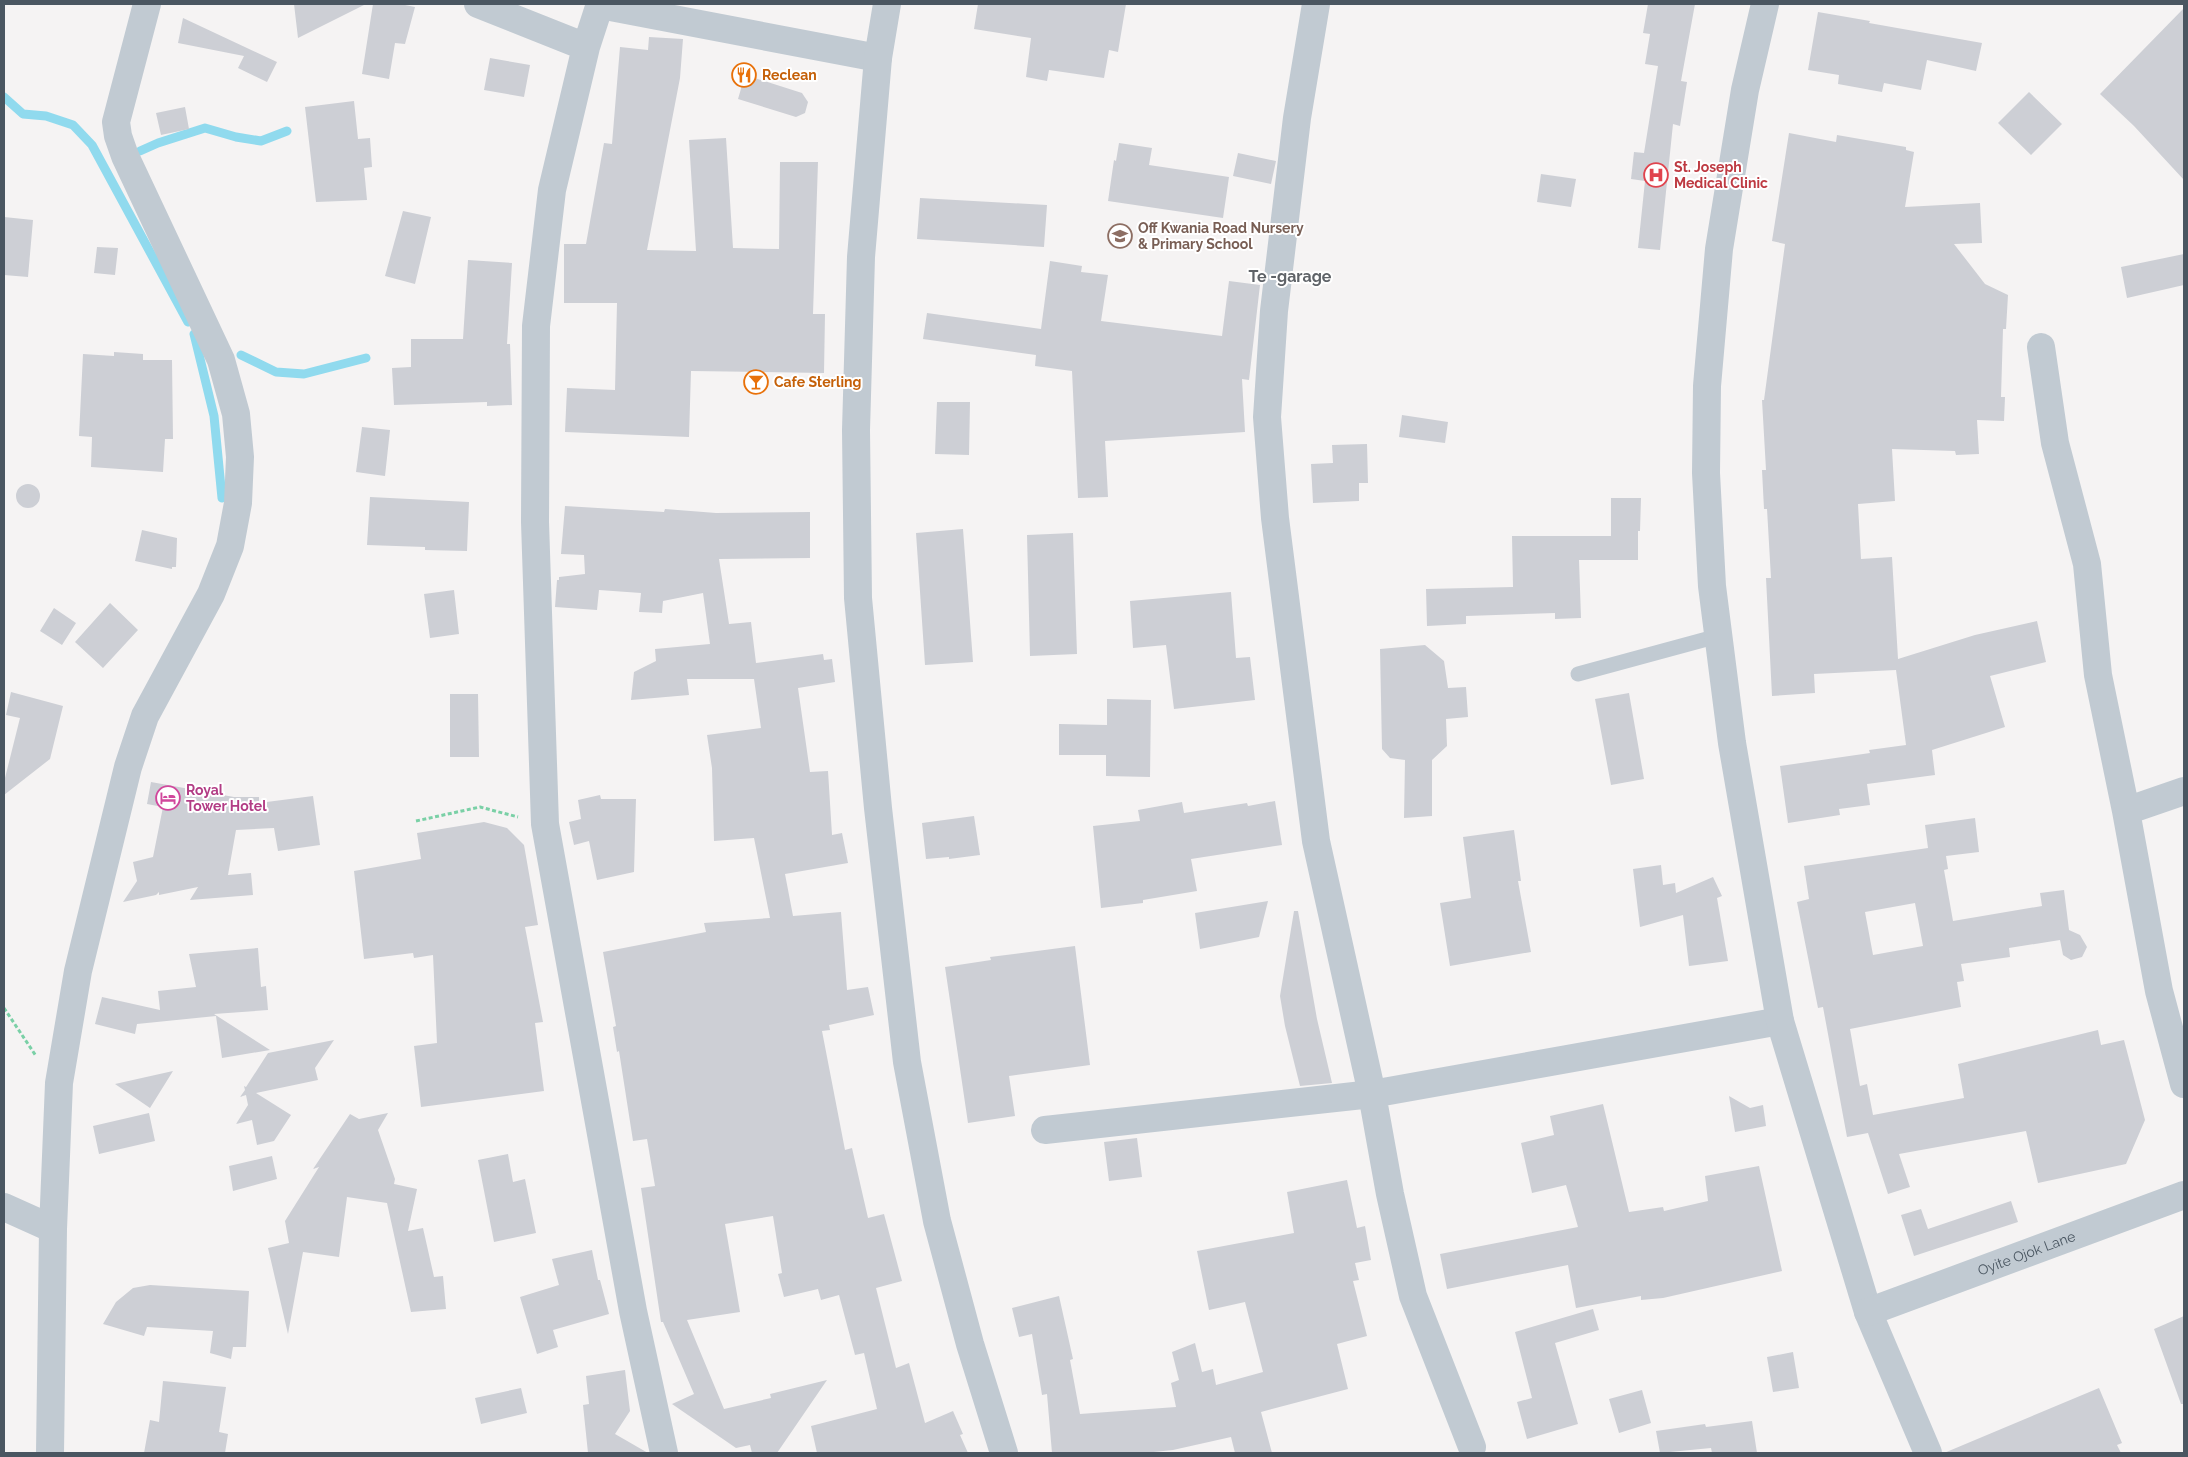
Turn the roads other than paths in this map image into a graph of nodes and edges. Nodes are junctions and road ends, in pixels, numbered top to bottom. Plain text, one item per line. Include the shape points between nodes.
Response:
1 (147, 4) edge
2 (478, 4) edge
3 (600, 4) edge
4 (887, 4) edge
5 (1316, 4) edge
6 (1765, 4) edge
7 (586, 47) junction
8 (878, 58) junction
9 (2041, 347) dead end
10 (1718, 636) junction
11 (1578, 674) dead end
12 (2184, 791) edge
13 (2126, 811) junction
14 (1780, 1021) junction
15 (2184, 1084) edge
16 (1372, 1094) junction
17 (1045, 1130) dead end
18 (2184, 1195) edge
19 (4, 1207) edge
20 (53, 1229) junction
21 (1868, 1312) junction
22 (1472, 1447) dead end
23 (50, 1453) edge
24 (664, 1453) edge
25 (1004, 1453) edge
26 (1928, 1453) edge

1 - 20 street via 116,122 118,136 221,360 236,414 240,457 238,503 230,546 211,594 145,716 128,767 78,971 59,1083
2 - 7 street
3 - 7 street
3 - 8 street
4 - 8 street
5 - 16 street via 1297,118 1282,243 1267,417 1275,518 1316,841
6 - 10 street via 1745,90 1719,250 1708,386 1707,482
7 - 24 street via 552,190 536,326 534,522 545,824 633,1311
8 - 25 street via 861,257 856,430 858,598 907,1062 937,1221
9 - 13 street via 2055,443 2087,564 2098,676
10 - 11 lane
10 - 14 street via 1732,743
12 - 13 street
13 - 15 street via 2159,991
14 - 16 street
14 - 21 street
16 - 17 street
16 - 22 street via 1413,1296
18 - 21 street, Oyite Ojok Lane
19 - 20 street
20 - 23 street
21 - 26 street

